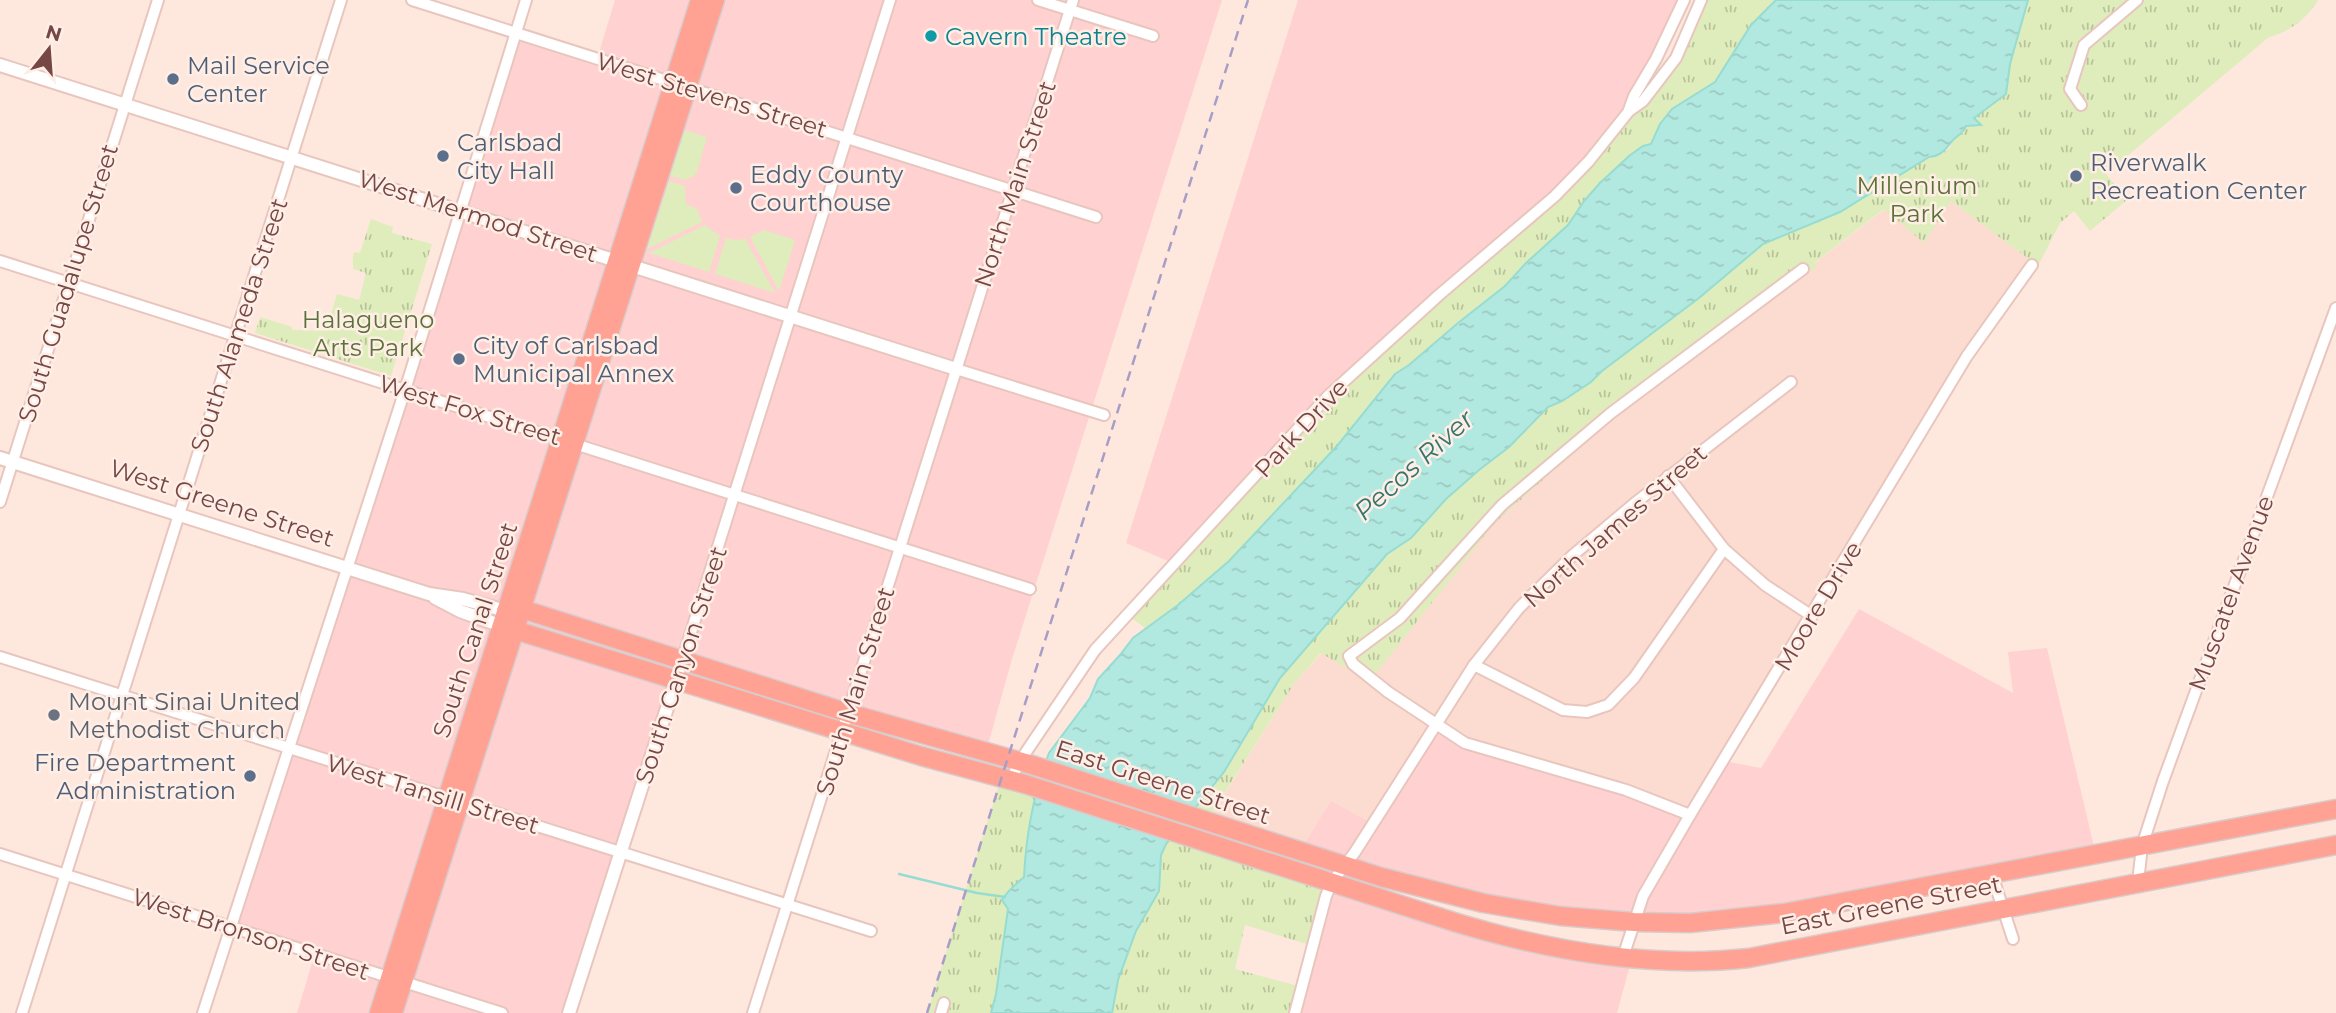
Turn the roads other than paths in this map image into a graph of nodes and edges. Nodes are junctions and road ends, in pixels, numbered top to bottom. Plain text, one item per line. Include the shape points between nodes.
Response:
1 (158, 0) edge
2 (341, 0) edge
3 (411, 0) edge
4 (526, 0) edge
5 (700, 0) edge
6 (715, 0) edge
7 (890, 0) edge
8 (1038, 0) edge
9 (1684, 0) edge
10 (1701, 0) edge
11 (2137, 0) edge
12 (1071, 5) edge
13 (516, 33) junction
14 (1153, 36) dead end
15 (0, 65) edge
16 (681, 84) junction
17 (124, 105) junction
18 (2081, 105) dead end
19 (1629, 111) junction
20 (847, 137) junction
21 (292, 157) junction
22 (1012, 190) junction
23 (461, 211) junction
24 (1096, 217) dead end
25 (0, 261) edge
26 (623, 263) junction
27 (2032, 265) dead end
28 (1803, 269) dead end
29 (68, 282) junction
30 (2336, 308) edge
31 (790, 316) junction
32 (235, 336) junction
33 (956, 369) junction
34 (1791, 382) dead end
35 (405, 390) junction
36 (1104, 415) dead end
37 (567, 441) junction
38 (6, 460) edge
39 (1668, 476) junction
40 (734, 496) junction
41 (0, 502) edge
42 (179, 515) junction
43 (900, 548) junction
44 (1724, 549) junction
45 (346, 568) junction
46 (1030, 589) dead end
47 (1812, 617) junction
48 (511, 619) junction
49 (0, 657) edge
50 (682, 660) junction
51 (1474, 665) junction
52 (676, 680) junction
53 (122, 696) junction
54 (848, 713) junction
55 (1436, 723) junction
56 (842, 732) junction
57 (288, 749) junction
58 (1028, 764) junction
59 (1010, 780) junction
60 (454, 801) junction
61 (2336, 809) edge
62 (1690, 815) junction
63 (2336, 845) edge
64 (2142, 846) junction
65 (621, 853) junction
66 (0, 854) edge
67 (1345, 866) junction
68 (66, 875) junction
69 (1992, 875) junction
70 (2138, 881) junction
71 (1332, 882) junction
72 (1462, 899) junction
73 (787, 905) junction
74 (2003, 908) junction
75 (1454, 922) junction
76 (1634, 922) junction
77 (230, 927) junction
78 (871, 931) dead end
79 (2013, 939) dead end
80 (1623, 957) junction
81 (396, 980) junction
82 (22, 1013) edge
83 (203, 1013) edge
84 (379, 1013) edge
85 (393, 1013) edge
86 (502, 1013) edge
87 (569, 1013) edge
88 (753, 1013) edge
89 (1295, 1013) edge

1 - 17 street, South Guadalupe Street
2 - 21 street, South Alameda Street
3 - 13 street, West Stevens Street
4 - 13 street
5 - 16 highway
6 - 16 highway
7 - 20 street, South Canyon Street
8 - 12 street
9 - 19 street, Park Drive
10 - 19 street, Park Drive via 1676,58 1643,101
11 - 18 street via 2084,45 2070,89
12 - 14 street
12 - 22 street, North Main Street
13 - 16 street, West Stevens Street
13 - 23 street
15 - 17 street, West Mermod Street
16 - 20 street, West Stevens Street
16 - 26 highway, South Canal Street
17 - 21 street, West Mermod Street
17 - 29 street, South Guadalupe Street
19 - 58 street, Park Drive via 1555,196 1328,396 1116,625 1077,674
20 - 22 street, West Stevens Street
20 - 31 street, South Canyon Street
21 - 23 street, West Mermod Street
21 - 32 street, South Alameda Street
22 - 24 street, West Stevens Street
22 - 33 street, North Main Street
23 - 26 street, West Mermod Street
23 - 35 street
25 - 29 street, West Fox Street
26 - 31 street, West Mermod Street
26 - 37 highway, South Canal Street
27 - 47 street, Moore Drive via 1967,356
28 - 55 street via 1611,413 1502,505 1400,618 1351,653 1353,664
29 - 32 street, West Fox Street
29 - 38 street, South Guadalupe Street
30 - 64 street, Muscatel Avenue
31 - 33 street, West Mermod Street
31 - 40 street, South Canyon Street
32 - 35 street, West Fox Street
32 - 42 street, South Alameda Street
33 - 36 street
33 - 43 street, South Main Street
34 - 39 street, North James Street
35 - 37 street, West Fox Street
35 - 45 street
37 - 40 street, West Fox Street
37 - 48 highway, South Canal Street
38 - 41 street, South Guadalupe Street
38 - 42 street, West Greene Street
39 - 44 street
39 - 51 street, North James Street via 1545,581
40 - 43 street, West Fox Street
40 - 50 street, South Canyon Street
42 - 45 street, West Greene Street
42 - 53 street, South Alameda Street
43 - 46 street, West Fox Street
43 - 54 street, South Main Street
44 - 47 street
44 - 51 street via 1634,678 1608,705 1587,712 1563,710
45 - 48 street, West Greene Street via 429,594 460,611
45 - 57 street
47 - 62 street, Moore Drive
48 - 50 highway, West Greene Street
48 - 52 highway, West Greene Street
48 - 60 highway, South Canal Street
49 - 53 street, West Tansill Street
50 - 52 street, South Canyon Street
50 - 54 highway, West Greene Street
51 - 55 street, North James Street
52 - 56 highway, West Greene Street
52 - 65 street, South Canyon Street
53 - 57 street, West Tansill Street
53 - 68 street, South Alameda Street
54 - 56 street, South Main Street
54 - 58 highway, East Greene Street
55 - 62 street via 1465,743 1626,790
55 - 67 street, North James Street
56 - 59 highway, East Greene Street
56 - 73 street, South Main Street
57 - 60 street, West Tansill Street
57 - 77 street
58 - 59 street, Park Drive
58 - 67 highway, East Greene Street
59 - 71 highway, East Greene Street
60 - 65 street, West Tansill Street
60 - 81 highway, South Canal Street
61 - 64 highway, East Greene Street
62 - 76 street, Moore Drive via 1643,895
63 - 70 highway, East Greene Street
64 - 69 highway, East Greene Street
64 - 70 street, Muscatel Avenue
65 - 73 street, West Tansill Street
65 - 87 street, South Canyon Street
66 - 68 street, West Bronson Street
67 - 71 street, North James Street
67 - 72 highway, East Greene Street
68 - 77 street, West Bronson Street
68 - 82 street, South Alameda Street
69 - 74 street
69 - 76 highway, East Greene Street via 1784,913 1690,923
70 - 74 highway, East Greene Street
71 - 75 highway, East Greene Street
71 - 89 street
72 - 75 highway
72 - 76 highway, East Greene Street via 1547,915
73 - 78 street, West Tansill Street
73 - 88 street, South Main Street
74 - 79 street
74 - 80 highway, East Greene Street via 1749,958
75 - 80 highway, East Greene Street via 1543,947
76 - 80 street, Moore Drive
77 - 81 street, West Bronson Street
77 - 83 street
81 - 84 highway, South Canal Street
81 - 85 highway, South Canal Street
81 - 86 street, West Bronson Street

